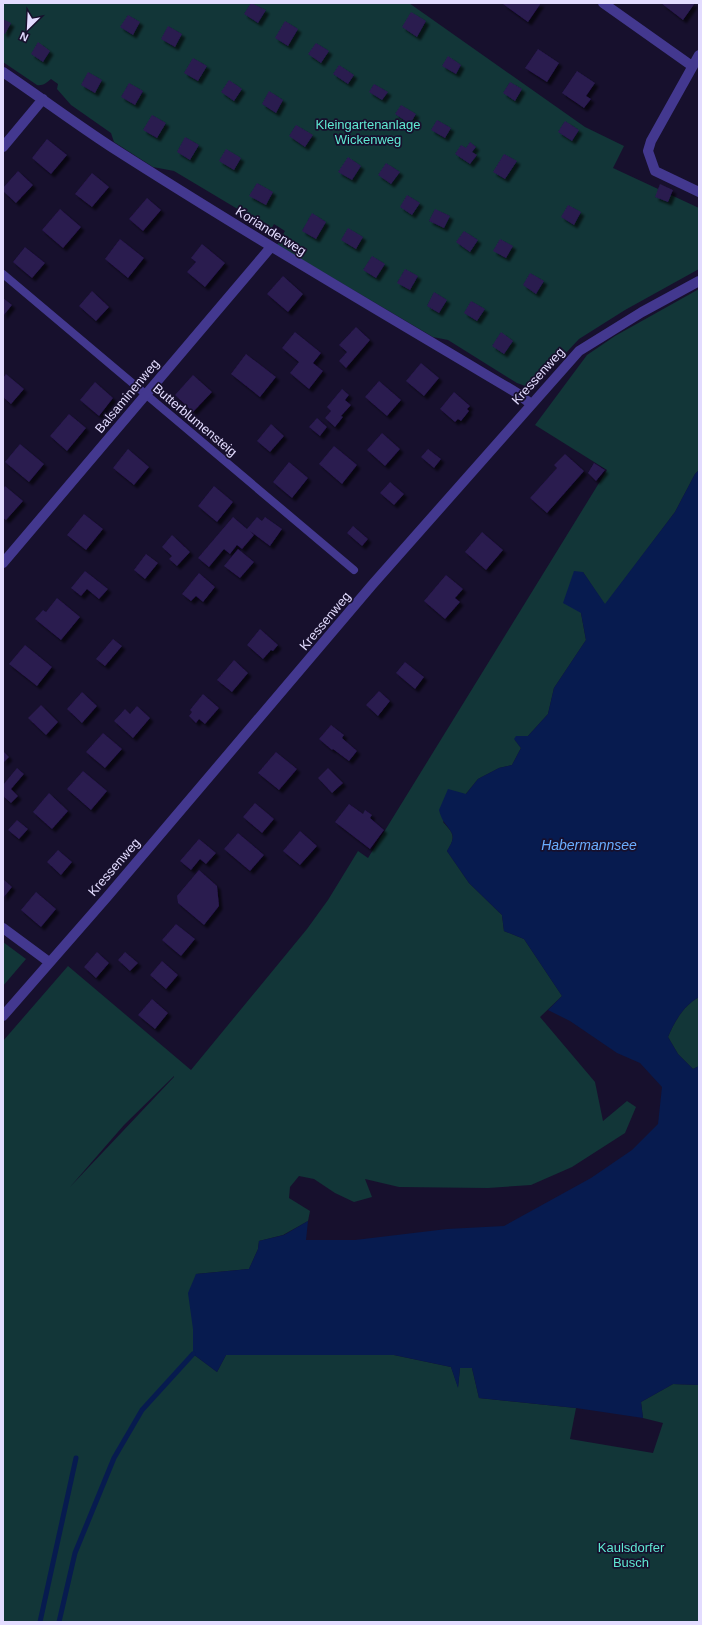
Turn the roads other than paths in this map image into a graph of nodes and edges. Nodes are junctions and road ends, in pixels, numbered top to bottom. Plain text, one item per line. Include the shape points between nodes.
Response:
1 (603, 3) edge
2 (699, 55) edge
3 (692, 66) junction
4 (3, 72) edge
5 (43, 99) junction
6 (3, 147) edge
7 (699, 192) edge
8 (271, 247) junction
9 (3, 274) edge
10 (699, 281) edge
11 (145, 394) junction
12 (531, 404) junction
13 (3, 563) edge
14 (354, 570) dead end
15 (3, 928) edge
16 (48, 962) junction
17 (3, 1016) edge

1 - 3 street
2 - 3 street
3 - 7 street via 648,151 655,171
4 - 5 street, Korianderweg
5 - 6 street
5 - 8 street, Korianderweg via 112,147
8 - 11 street, Balsaminenweg
8 - 12 street, Korianderweg via 517,393
9 - 11 lane, Butterblumensteig
10 - 12 street, Kressenweg via 579,351
11 - 13 street, Balsaminenweg
11 - 14 lane, Butterblumensteig
12 - 16 street, Kressenweg via 372,585 107,897
15 - 16 street
16 - 17 street, Kressenweg

